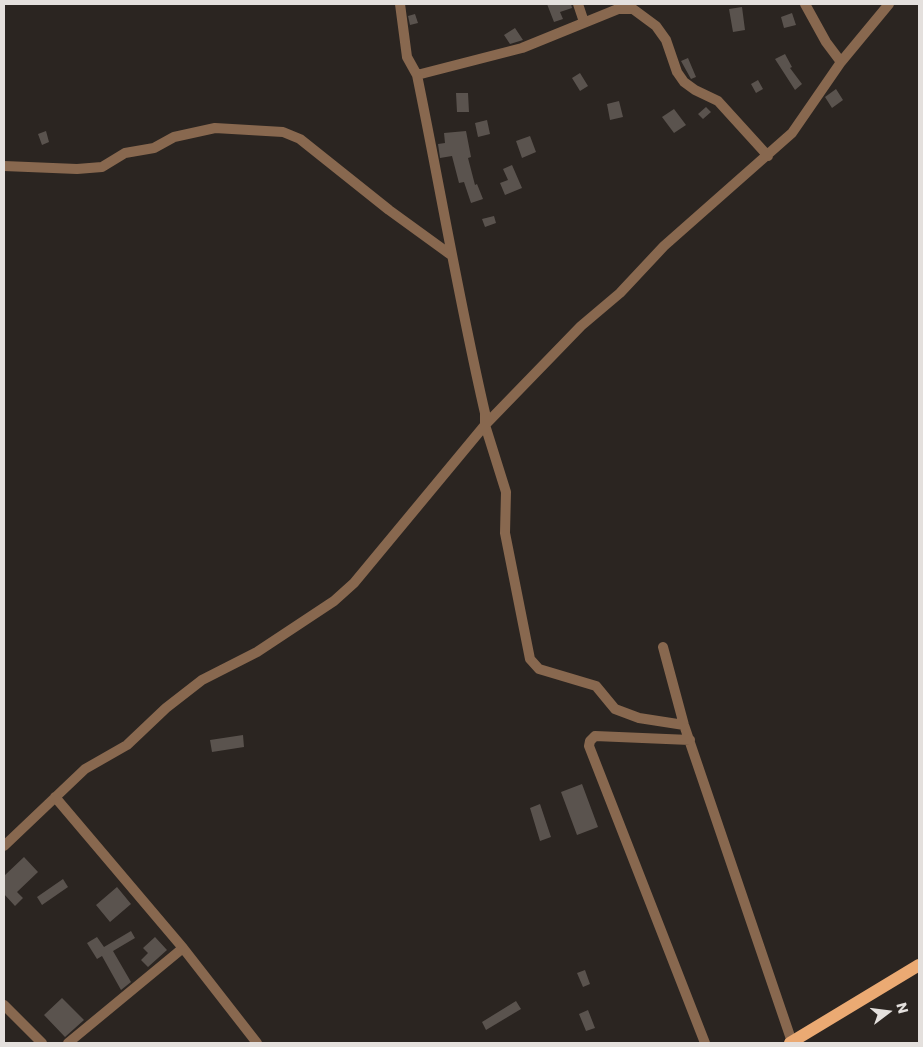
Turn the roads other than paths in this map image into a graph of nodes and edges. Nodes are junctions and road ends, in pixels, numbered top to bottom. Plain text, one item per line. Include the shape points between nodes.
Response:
1 (400, 4) edge
2 (578, 4) edge
3 (805, 4) edge
4 (889, 4) edge
5 (584, 22) junction
6 (841, 62) junction
7 (417, 74) junction
8 (768, 156) junction
9 (4, 166) edge
10 (450, 255) junction
11 (485, 425) junction
12 (663, 647) dead end
13 (684, 725) junction
14 (690, 740) junction
15 (55, 797) junction
16 (4, 846) edge
17 (183, 948) junction
18 (919, 964) edge
19 (4, 1004) edge
20 (42, 1043) edge
21 (68, 1043) edge
22 (257, 1043) edge
23 (705, 1043) edge
24 (791, 1043) edge

1 - 7 street via 407,57
2 - 5 street
3 - 6 street
4 - 6 street
5 - 7 street via 522,48
5 - 8 street via 618,9 633,8 656,26 666,40 684,82 718,101
6 - 8 street via 792,133
7 - 10 street
8 - 11 street via 664,246
9 - 10 street via 102,167 125,153 154,148 174,137 215,128 283,132 300,139
10 - 11 street
11 - 13 street via 506,492 505,533 530,659 539,669 596,686 615,709 639,718
11 - 15 street via 354,583 334,601 258,652 202,680 166,708 128,745 85,769
12 - 13 street
13 - 14 street
14 - 23 street via 595,736 589,746
14 - 24 street
15 - 16 street
15 - 17 street
17 - 21 street
17 - 22 street
18 - 24 main road
19 - 20 street

